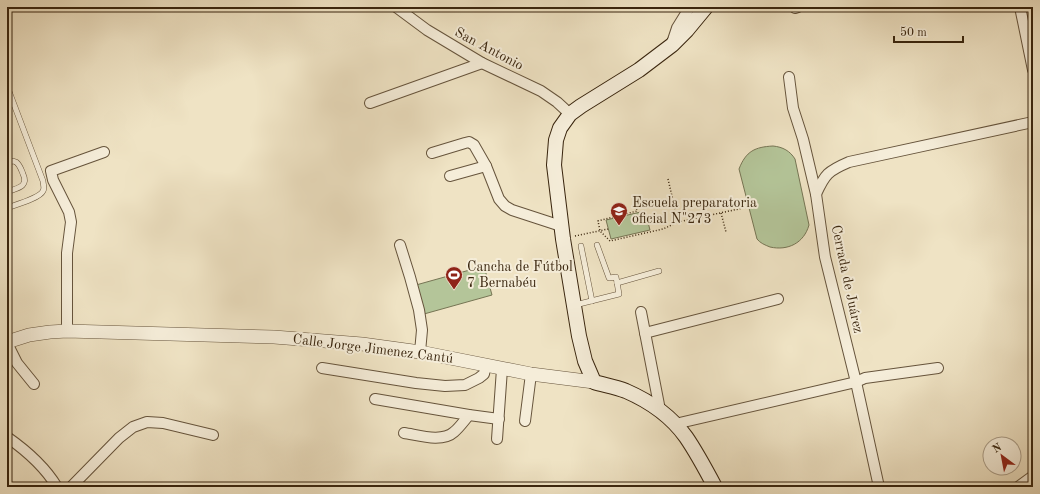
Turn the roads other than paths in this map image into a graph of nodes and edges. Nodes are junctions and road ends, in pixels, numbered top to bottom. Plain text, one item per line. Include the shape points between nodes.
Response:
1 (396, 7) edge
2 (690, 7) edge
3 (706, 7) edge
4 (1020, 7) edge
5 (672, 45) junction
6 (482, 63) junction
7 (1033, 70) edge
8 (789, 77) dead end
9 (7, 86) edge
10 (370, 103) dead end
11 (570, 114) junction
12 (1033, 122) edge
13 (104, 152) dead end
14 (432, 153) dead end
15 (7, 163) edge
16 (486, 166) junction
17 (450, 176) dead end
18 (7, 192) edge
19 (816, 194) junction
20 (7, 208) edge
21 (562, 232) junction
22 (400, 245) dead end
23 (597, 245) dead end
24 (581, 246) dead end
25 (659, 271) dead end
26 (617, 283) junction
27 (778, 299) dead end
28 (592, 301) junction
29 (574, 305) junction
30 (641, 312) dead end
31 (67, 331) junction
32 (645, 333) junction
33 (7, 343) edge
34 (420, 352) junction
35 (486, 366) junction
36 (322, 368) dead end
37 (938, 368) dead end
38 (502, 369) junction
39 (531, 374) junction
40 (594, 382) junction
41 (856, 382) junction
42 (34, 384) dead end
43 (375, 399) dead end
44 (660, 410) junction
45 (469, 415) junction
46 (498, 419) junction
47 (525, 421) dead end
48 (675, 424) junction
49 (404, 433) dead end
50 (213, 435) dead end
51 (7, 437) edge
52 (497, 439) dead end
53 (1033, 476) edge
54 (57, 487) edge
55 (71, 487) edge
56 (715, 487) edge
57 (879, 487) edge
58 (1018, 487) edge

1 - 6 street, San Antonio via 427,30
2 - 5 street via 677,28
3 - 5 main road
4 - 7 street
5 - 11 main road via 639,70
6 - 10 street
6 - 11 street, San Antonio via 541,91
8 - 19 street, Cerrada de Juárez via 793,108
9 - 20 lane via 44,189 38,196
11 - 21 main road via 560,128 554,152
12 - 19 street via 849,162 835,168 824,178
13 - 31 street via 51,171 52,180 69,212 71,222 67,253
14 - 16 street via 469,142 474,145
15 - 18 lane via 12,161 19,164 25,178 22,186
16 - 17 street
16 - 21 street via 498,199 505,206
19 - 41 street, Cerrada de Juárez via 825,257
21 - 29 main road
22 - 34 street via 419,310 422,330
23 - 26 lane via 608,278 616,277
24 - 28 lane
25 - 26 lane
26 - 28 lane via 619,294
27 - 32 street
28 - 29 lane
29 - 40 main road via 583,354
30 - 32 street
31 - 33 street, Calle Jorge Jimenez Cantú via 29,335
31 - 34 street, Calle Jorge Jimenez Cantú via 274,337 362,344
32 - 44 street
33 - 42 street via 17,363
34 - 35 street, Calle Jorge Jimenez Cantú
35 - 36 street via 484,374 465,385 445,386
35 - 38 street, Calle Jorge Jimenez Cantú
37 - 41 street via 865,378
38 - 39 street, Calle Jorge Jimenez Cantú
38 - 46 street
39 - 40 street, Calle Jorge Jimenez Cantú
39 - 47 street
40 - 44 main road, Calle Jorge Jimenez Cantú via 625,391
41 - 48 street
41 - 57 street, Cerrada de Juárez
43 - 45 street
44 - 48 main road, Calle Jorge Jimenez Cantú
45 - 46 street
45 - 49 street via 447,437
46 - 52 street
48 - 56 main road, Calle Jorge Jimenez Cantú via 686,436
50 - 55 street via 162,423 147,422 133,427
51 - 54 street via 32,457
53 - 58 street

